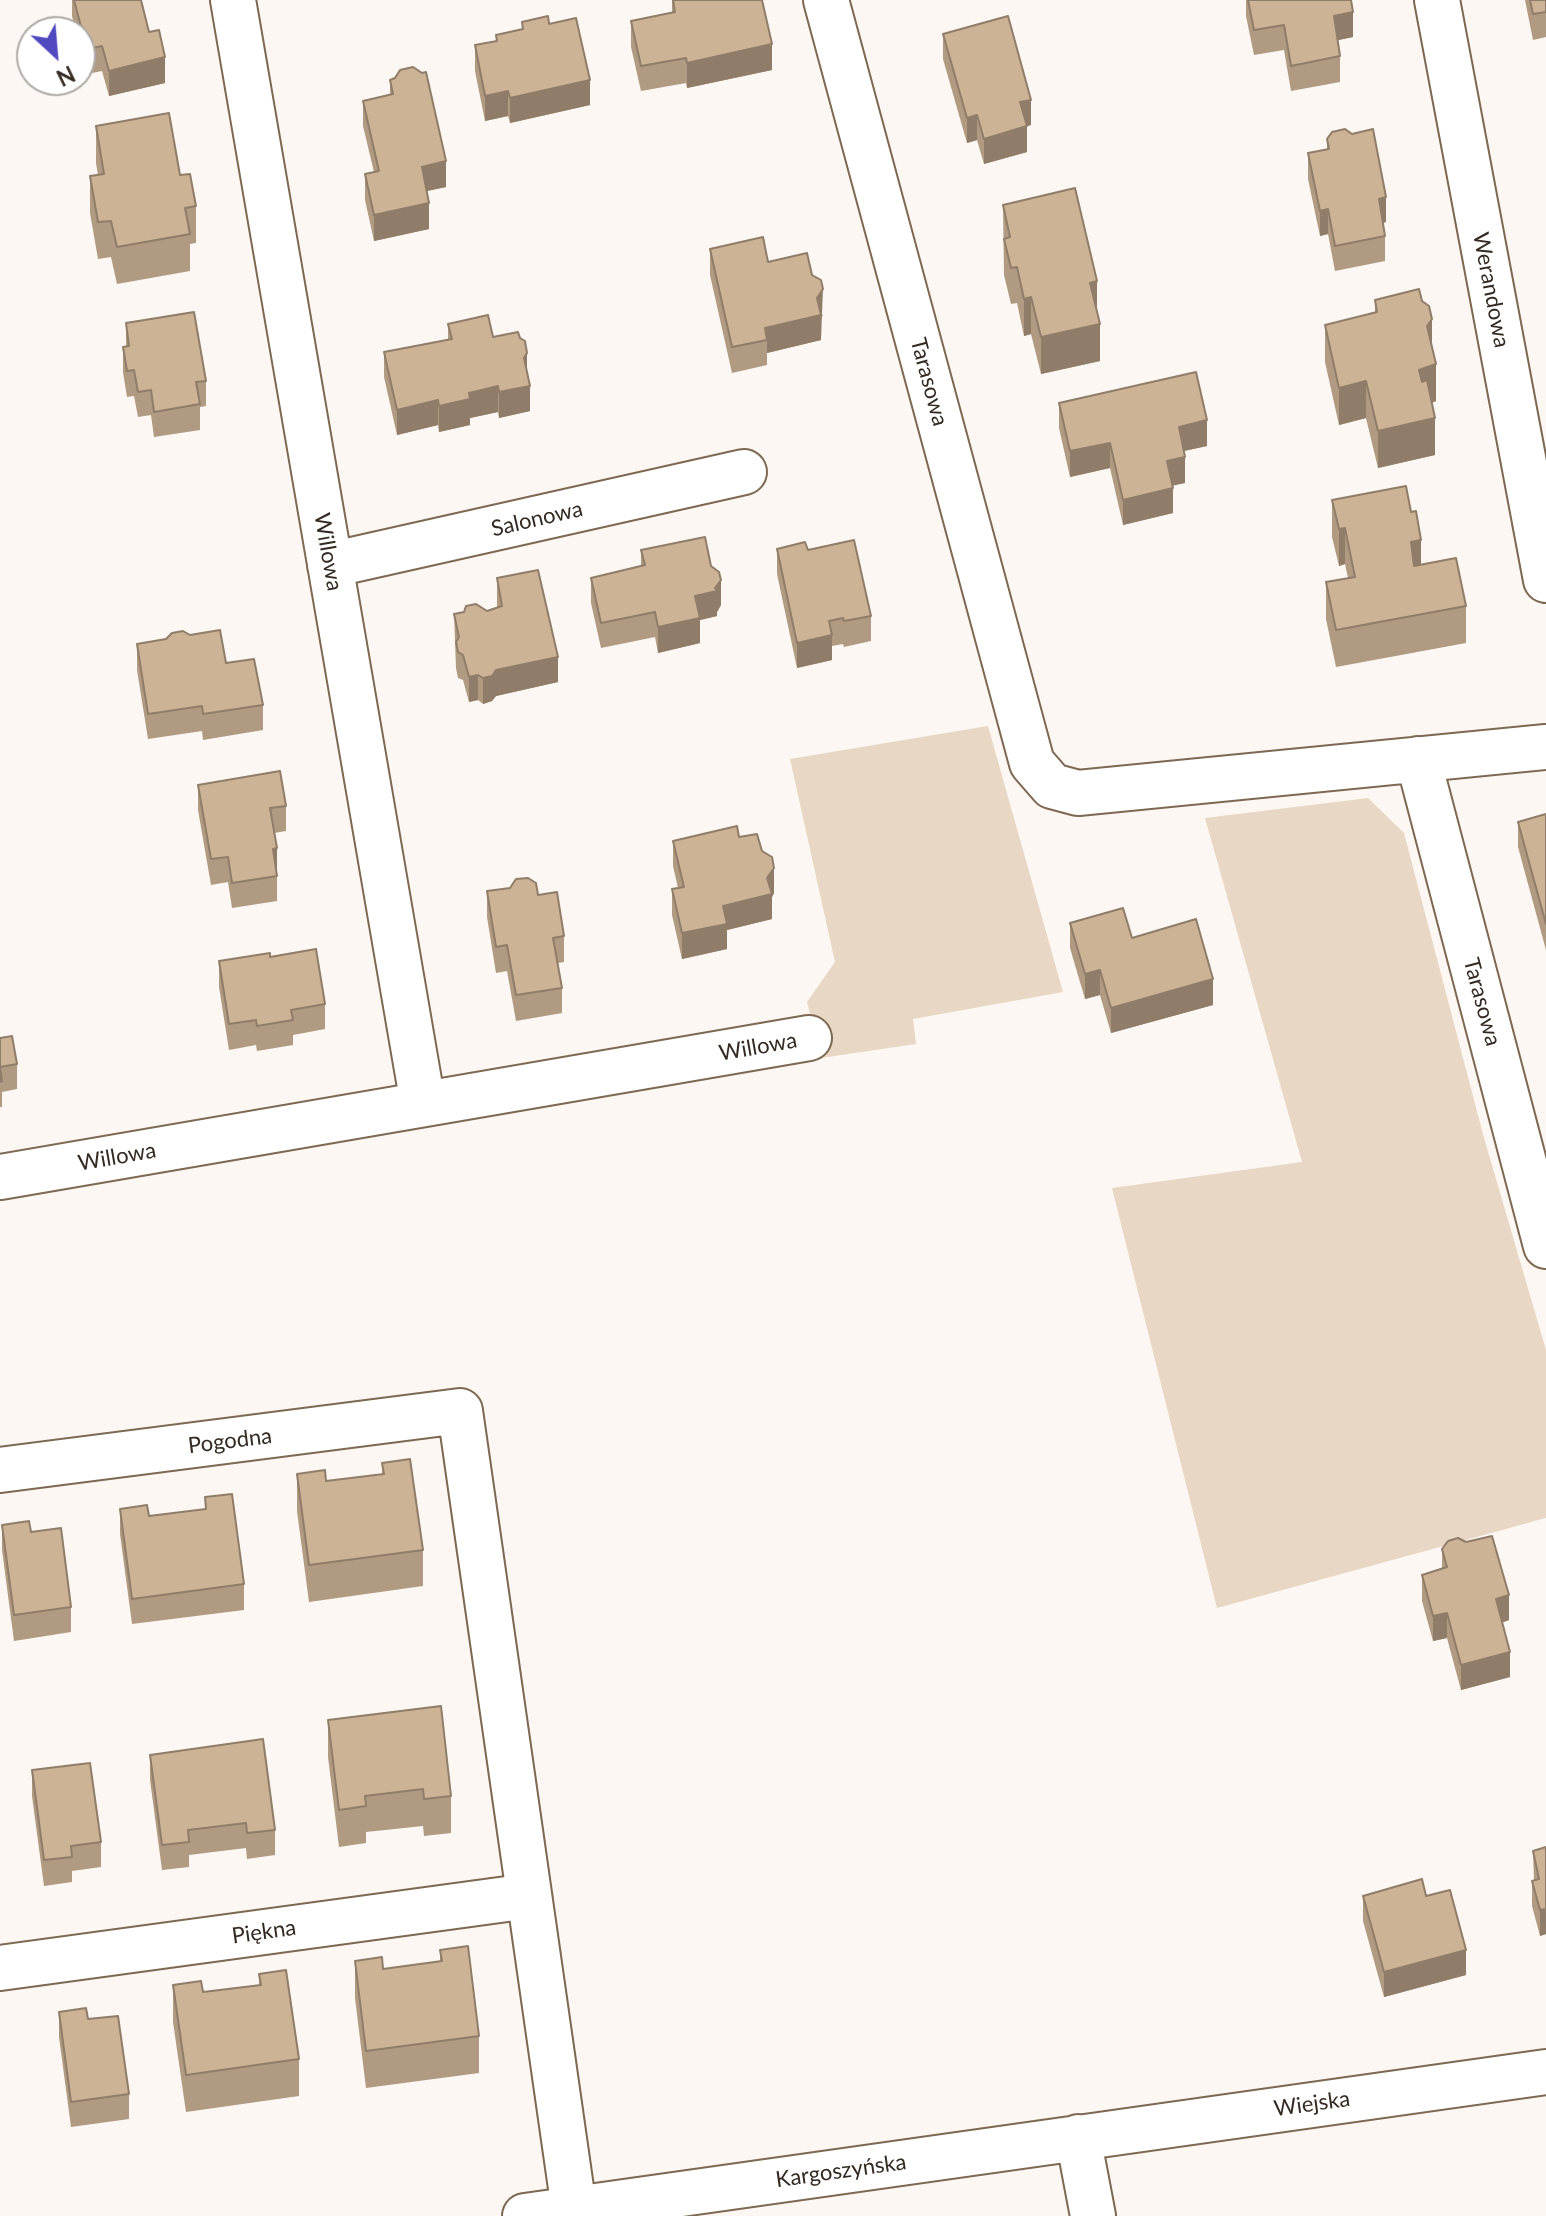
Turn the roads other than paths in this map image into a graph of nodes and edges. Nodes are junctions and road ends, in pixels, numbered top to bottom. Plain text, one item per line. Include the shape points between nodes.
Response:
1 (233, 0) edge
2 (826, 0) edge
3 (1437, 0) edge
4 (744, 472) dead end
5 (330, 565) junction
6 (1546, 580) edge
7 (1546, 747) edge
8 (1418, 759) junction
9 (809, 1038) dead end
10 (423, 1104) junction
11 (0, 1177) edge
12 (1546, 1246) edge
13 (0, 1470) edge
14 (529, 1896) junction
15 (0, 1968) edge
16 (1546, 2072) edge
17 (1078, 2137) junction
18 (574, 2209) junction
19 (525, 2216) edge
20 (1093, 2216) edge

1 - 5 street, Willowa
2 - 8 street, Tarasowa via 1032,763 1052,786 1078,793
3 - 6 street, Werandowa
4 - 5 street, Salonowa
5 - 10 street, Willowa
7 - 8 street
8 - 12 street, Tarasowa
9 - 10 street, Willowa
10 - 11 street, Willowa
13 - 14 street, Pogodna via 460,1411
14 - 15 street, Piękna
14 - 18 street
16 - 17 street, Wiejska
17 - 18 street, Kargoszyńska
17 - 20 street
18 - 19 street, Kargoszyńska

